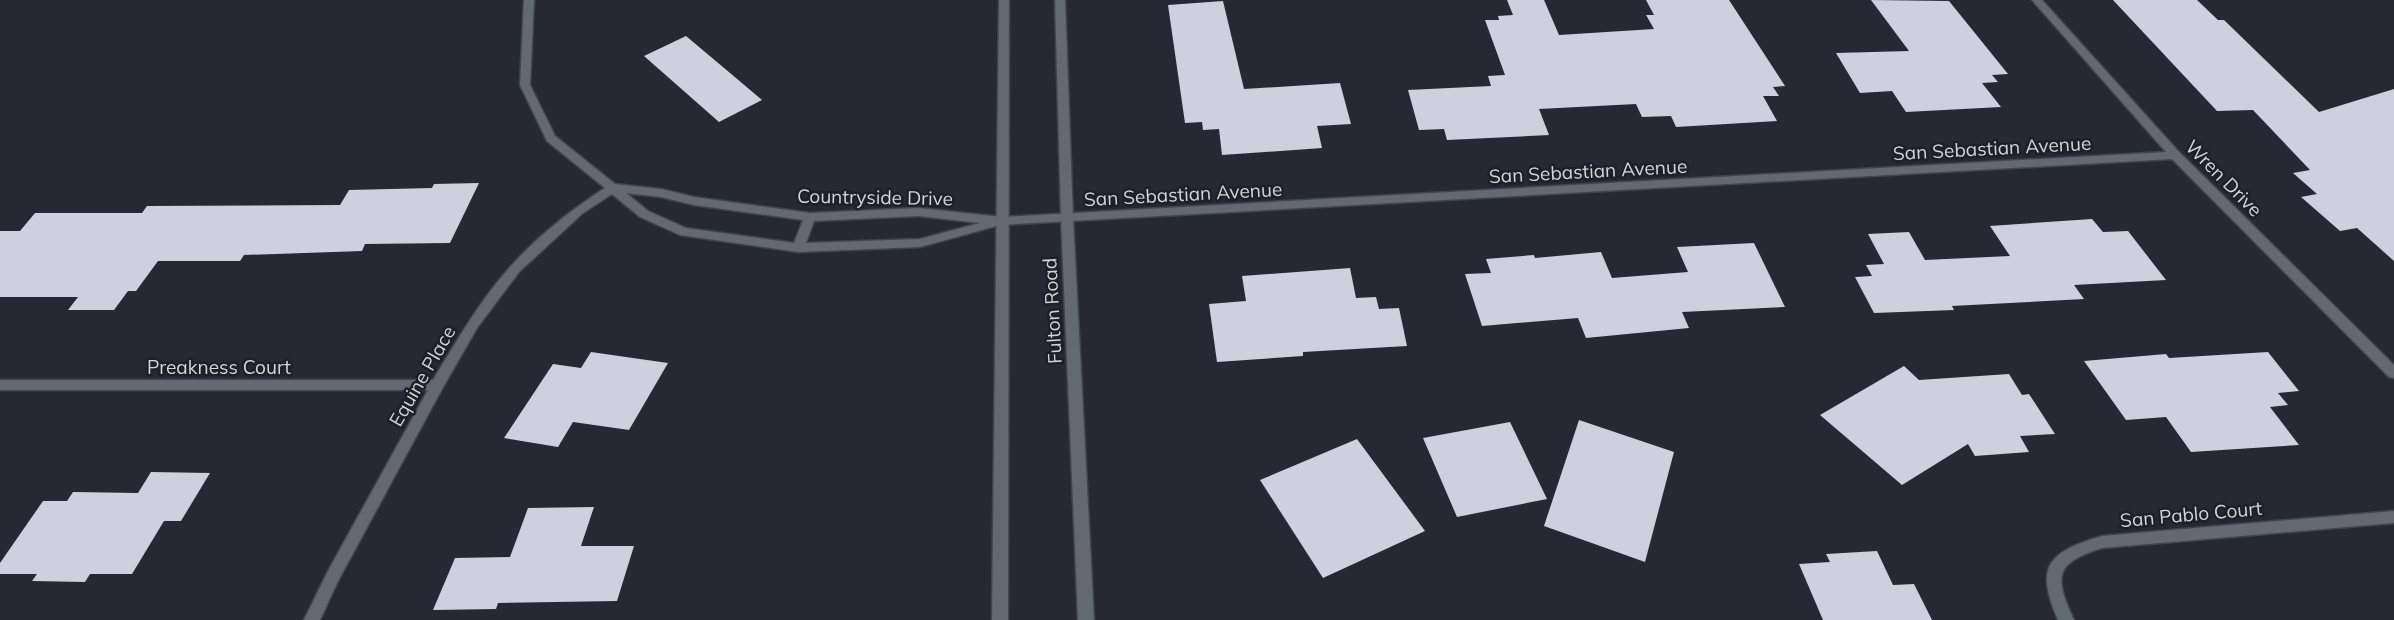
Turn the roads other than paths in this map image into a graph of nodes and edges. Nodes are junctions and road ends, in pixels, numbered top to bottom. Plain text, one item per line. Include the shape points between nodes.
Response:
1 (529, 0) edge
2 (1004, 0) edge
3 (1060, 0) edge
4 (2037, 0) edge
5 (2175, 155) junction
6 (613, 188) junction
7 (810, 217) junction
8 (1067, 218) junction
9 (1002, 221) junction
10 (798, 248) junction
11 (2394, 374) edge
12 (0, 385) edge
13 (437, 385) junction
14 (2394, 517) edge
15 (312, 620) edge
16 (1000, 620) edge
17 (1086, 620) edge
18 (2066, 620) edge

1 - 6 street, Countryside Drive via 525,85 551,138
2 - 9 street
3 - 8 street, Fulton Road
4 - 5 street, Wren Drive
5 - 8 street, San Sebastian Avenue
5 - 11 street, Wren Drive
6 - 7 street, Countryside Drive
6 - 10 street, Countryside Drive via 644,214 684,232
6 - 13 street, Equine Place via 580,210 515,269 473,325
7 - 9 street, Countryside Drive via 919,212
7 - 10 street
8 - 9 street, San Sebastian Avenue
8 - 17 street, Fulton Road
9 - 10 street, Countryside Drive via 920,243
9 - 16 street
12 - 13 street, Preakness Court
13 - 15 street, Equine Place
14 - 18 street, San Pablo Court via 2102,542 2082,547 2064,556 2054,569 2054,588

